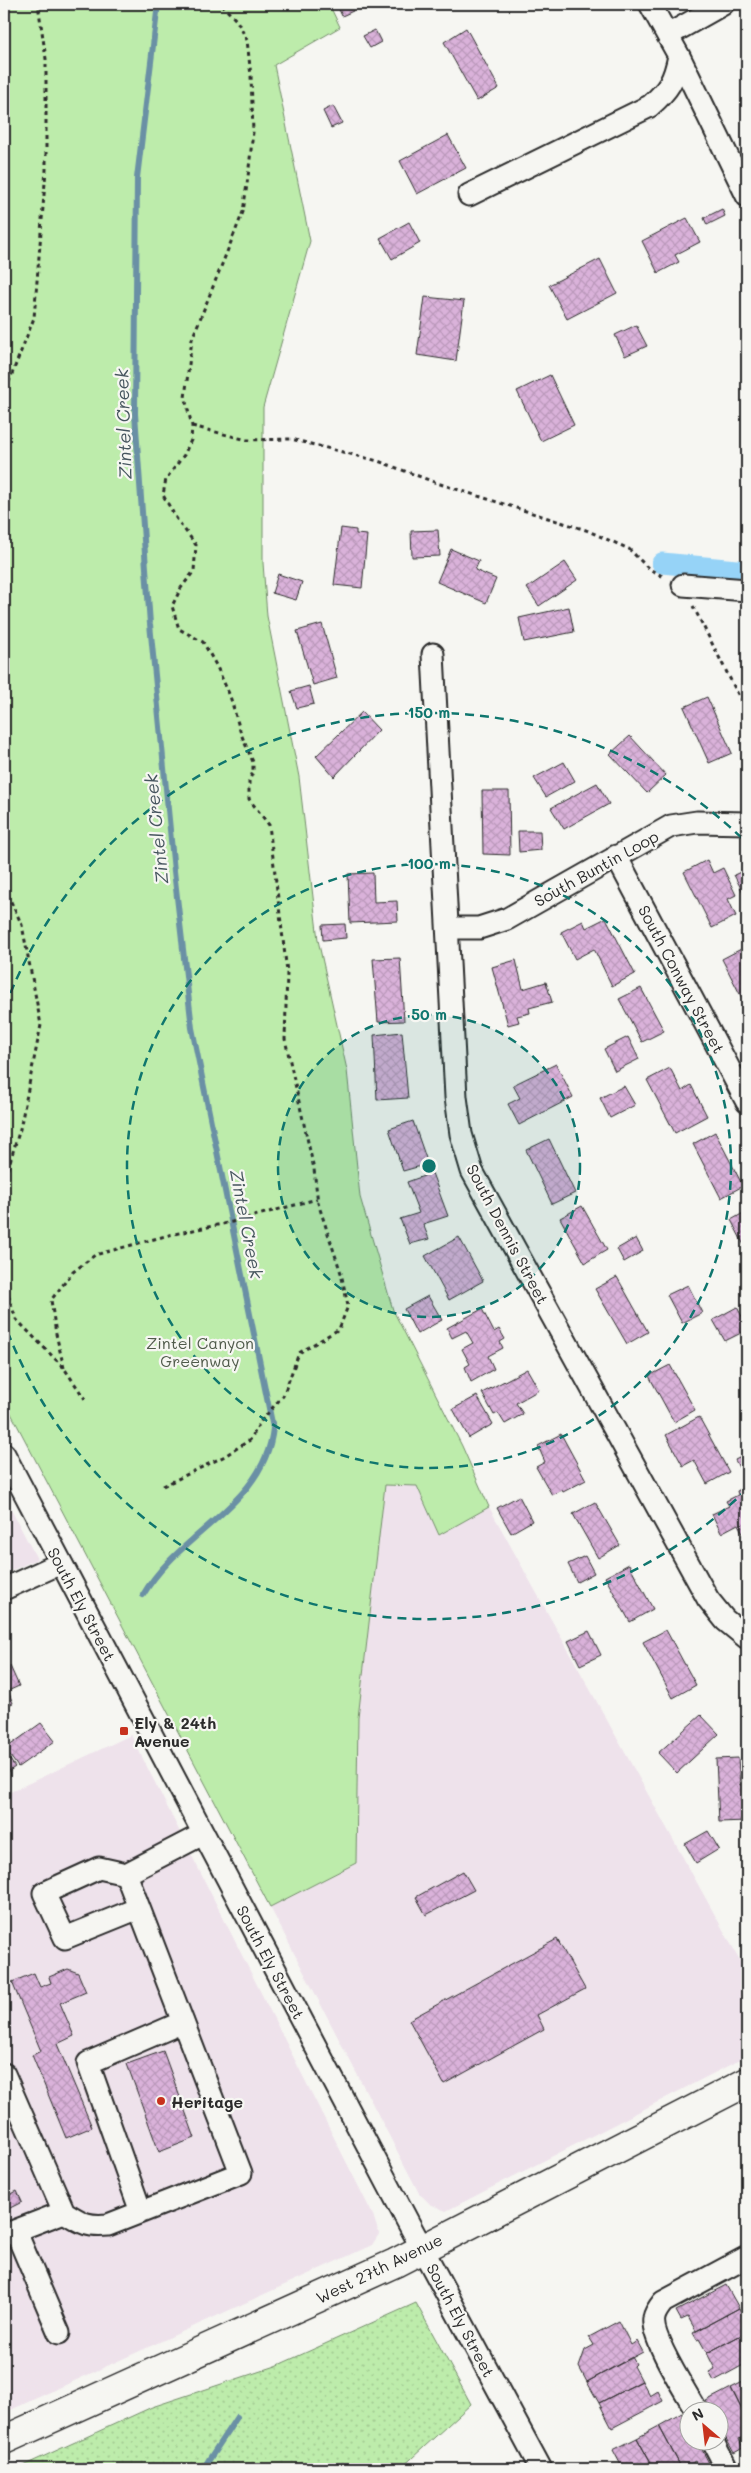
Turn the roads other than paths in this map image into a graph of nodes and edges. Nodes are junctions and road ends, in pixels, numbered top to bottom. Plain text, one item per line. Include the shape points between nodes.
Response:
1 (650, 4) edge
2 (724, 4) edge
3 (668, 36) junction
4 (679, 56) junction
5 (469, 195) dead end
6 (747, 196) edge
7 (683, 585) road end
8 (747, 590) edge
9 (433, 654) dead end
10 (747, 823) edge
11 (616, 856) junction
12 (448, 928) junction
13 (747, 1102) edge
14 (4, 1454) edge
15 (61, 1563) junction
16 (4, 1589) edge
17 (747, 1638) edge
18 (204, 1834) junction
19 (126, 1874) junction
20 (139, 1908) junction
21 (183, 2022) junction
22 (4, 2074) edge
23 (747, 2082) edge
24 (64, 2212) junction
25 (141, 2212) junction
26 (10, 2233) edge
27 (422, 2248) junction
28 (747, 2257) edge
29 (59, 2333) dead end
30 (691, 2400) edge
31 (4, 2440) edge
32 (717, 2450) edge
33 (541, 2469) edge
34 (727, 2469) edge

1 - 3 street
2 - 3 street
3 - 4 street
4 - 5 street via 674,78 664,94 650,106
4 - 6 street
7 - 8 street
9 - 12 street, South Dennis Street
10 - 11 street, South Buntin Loop via 698,822 670,826
11 - 12 street, South Buntin Loop via 507,919 479,928
11 - 13 street, South Conway Street
12 - 17 street, South Dennis Street via 456,1097 461,1134 472,1171 708,1599 725,1620
14 - 15 street, South Ely Street
15 - 16 street
15 - 18 street, South Ely Street
18 - 19 street
18 - 27 street, South Ely Street
19 - 20 street
19 - 20 street via 99,1868 44,1893 64,1938
20 - 21 street
21 - 25 street via 88,2064
21 - 25 street via 241,2172
22 - 24 street
23 - 27 main road, West 27th Avenue
24 - 25 street via 91,2226 108,2225
24 - 26 street
26 - 29 street
27 - 31 main road, West 27th Avenue
27 - 33 street, South Ely Street
28 - 30 street via 663,2302 657,2309 654,2319 657,2338
32 - 34 street

